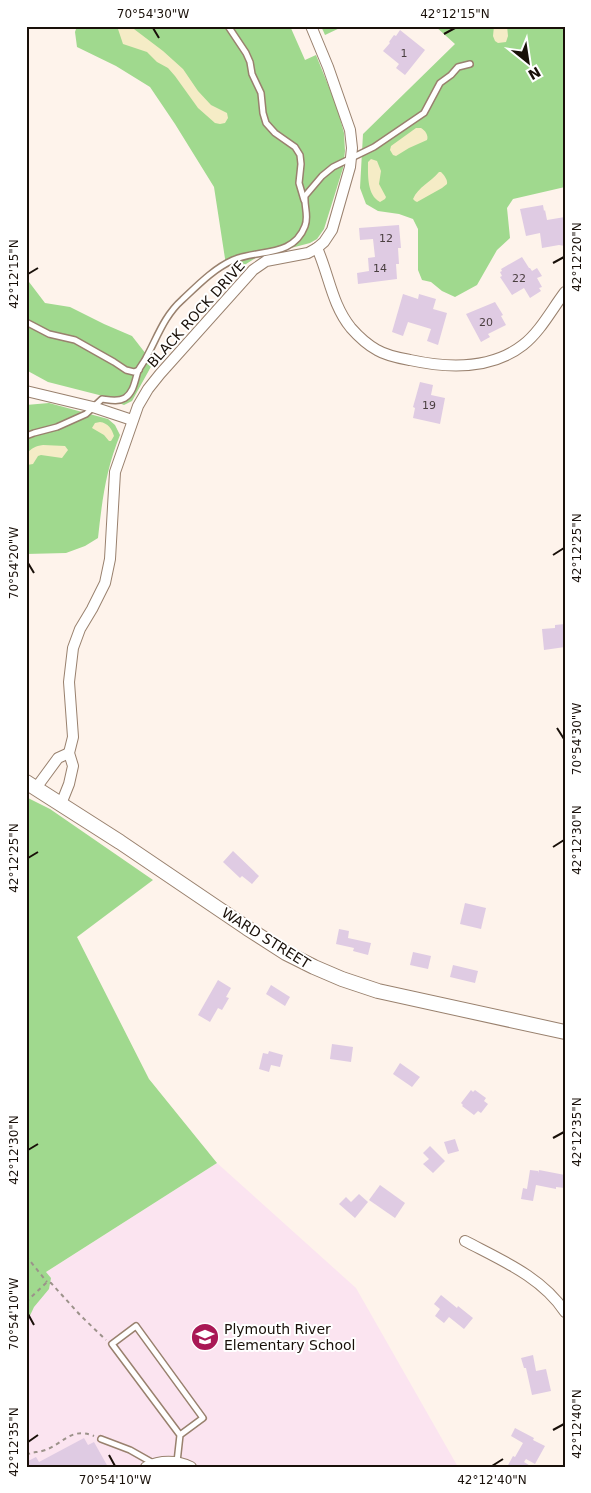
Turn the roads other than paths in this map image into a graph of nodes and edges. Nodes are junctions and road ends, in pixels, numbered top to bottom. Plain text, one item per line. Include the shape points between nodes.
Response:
1 (228, 26) edge
2 (311, 26) edge
3 (470, 64) dead end
4 (351, 157) junction
5 (305, 203) junction
6 (317, 248) junction
7 (565, 292) edge
8 (26, 322) edge
9 (139, 370) junction
10 (26, 391) edge
11 (93, 407) junction
12 (132, 420) junction
13 (26, 436) edge
14 (69, 753) junction
15 (31, 785) edge
16 (61, 804) junction
17 (565, 1032) edge
18 (465, 1241) dead end
19 (565, 1312) edge
20 (180, 1435) junction
21 (100, 1438) road end
22 (177, 1462) junction
23 (149, 1465) edge
24 (192, 1467) edge

1 - 5 lane via 250,62 261,93 266,123 300,155 299,183
2 - 4 street via 350,130
3 - 4 lane via 458,67 440,83 424,112 374,147
4 - 5 lane via 322,176 305,196
4 - 6 street via 332,230
5 - 9 lane via 308,214 306,226 294,242 281,249 233,260 196,286 172,309
6 - 7 street via 334,299 351,328 378,350 430,364 477,364 509,354 535,334
6 - 12 street, BLACK ROCK DRIVE via 266,262 253,270 160,374
8 - 9 lane via 49,334 75,340 126,370
9 - 11 lane via 127,396 119,400 102,399
10 - 11 street
11 - 12 street
11 - 13 lane via 86,414 57,427
12 - 14 street, BLACK ROCK DRIVE via 115,472 110,559 105,583 72,648 69,682 73,737
14 - 15 street via 58,758
14 - 16 street, BLACK ROCK DRIVE via 73,766
15 - 16 street, WARD STREET
16 - 17 street, WARD STREET via 247,928 314,967 378,991
18 - 19 street via 512,1265 546,1291
20 - 20 lane via 112,1344 136,1326 203,1418
20 - 22 lane
21 - 23 lane via 130,1450
22 - 23 street
22 - 24 street

